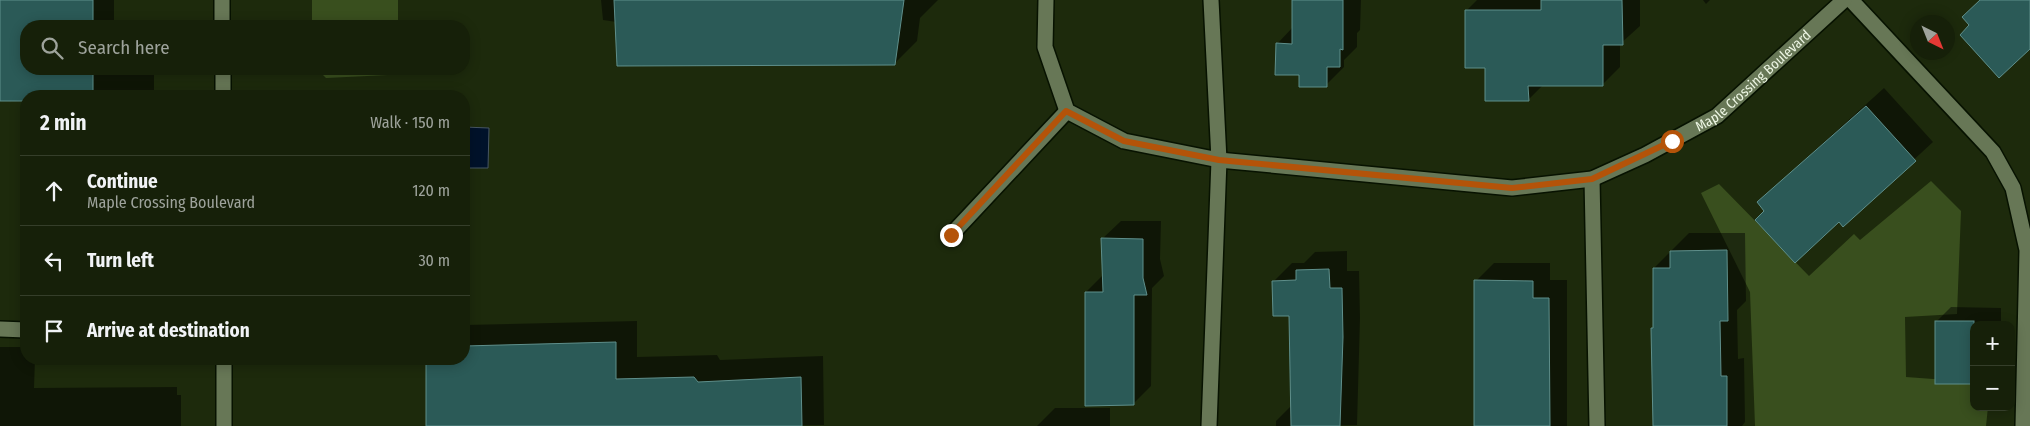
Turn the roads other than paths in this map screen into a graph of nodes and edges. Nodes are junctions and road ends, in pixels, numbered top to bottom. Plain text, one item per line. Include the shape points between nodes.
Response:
1 (222, 0) edge
2 (1046, 0) edge
3 (1211, 0) edge
4 (1844, 0) edge
5 (1851, 0) edge
6 (222, 20) edge
7 (223, 75) edge
8 (223, 90) edge
9 (1066, 111) junction
10 (1219, 160) junction
11 (1592, 179) junction
12 (951, 235) dead end
13 (0, 329) edge
14 (20, 330) edge
15 (224, 365) edge
16 (224, 426) edge
17 (1209, 426) edge
18 (1597, 426) edge
19 (2023, 426) edge

1 - 6 street
2 - 9 street via 1045,47
3 - 10 street
4 - 11 street, Maple Crossing Boulevard via 1717,116 1646,156
5 - 19 street via 1993,152 2013,188 2027,250
7 - 8 street
9 - 10 street, Maple Crossing Boulevard via 1124,141
9 - 12 street
10 - 11 street, Maple Crossing Boulevard via 1512,188
10 - 17 street
11 - 18 street
13 - 14 street
15 - 16 street

